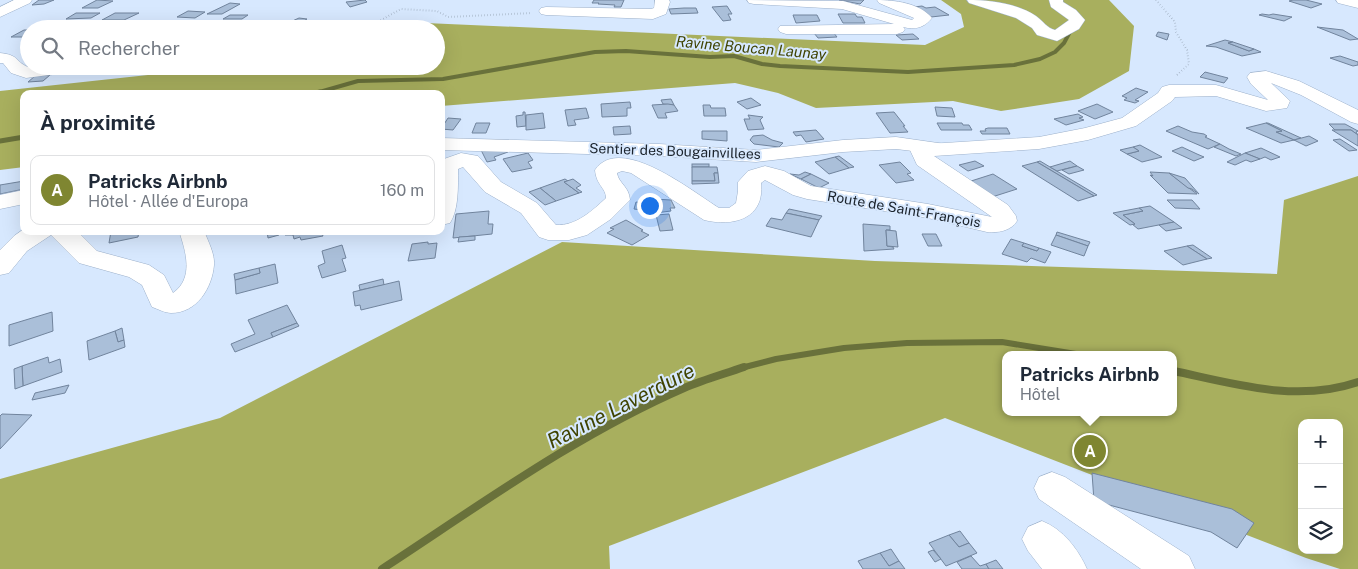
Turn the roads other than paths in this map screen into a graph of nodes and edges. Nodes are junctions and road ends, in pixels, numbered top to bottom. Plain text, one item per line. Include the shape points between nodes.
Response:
1 (25, 0) edge
2 (662, 0) edge
3 (754, 0) edge
4 (884, 0) edge
5 (974, 0) edge
6 (1056, 0) edge
7 (1342, 0) edge
8 (1358, 4) edge
9 (546, 11) road end
10 (0, 13) edge
11 (914, 25) junction
12 (786, 29) dead end
13 (0, 58) edge
14 (20, 70) edge
15 (1358, 118) edge
16 (445, 144) edge
17 (938, 148) junction
18 (611, 156) junction
19 (445, 197) edge
20 (20, 198) edge
21 (0, 202) edge
22 (31, 235) edge
23 (67, 235) edge
24 (193, 235) edge
25 (0, 267) edge
26 (1052, 488) dead end
27 (1042, 539) dead end
28 (1067, 569) edge
29 (1175, 569) edge

1 - 10 main road
2 - 9 main road via 661,11 653,14
3 - 11 main road via 843,5
4 - 11 main road via 924,18
5 - 6 main road via 1030,18 1043,32 1057,36 1077,20 1056,4
7 - 8 main road
11 - 12 main road via 894,29
13 - 14 main road via 8,59
15 - 17 main road via 1269,76 1256,77 1280,101 1276,106 1216,90 1169,91 1129,122 1088,134 1039,143
16 - 18 main road, Sentier des Bougainvillees
17 - 18 main road, Sentier des Bougainvillees via 896,143 756,156
17 - 18 main road, Route de Saint-François via 921,150 925,160 999,210 1005,220 1002,223 990,224 948,214 804,192 764,173 754,176 749,182 751,194 744,209 724,216 713,215 639,168
18 - 19 main road via 606,170 607,179 618,192 618,200 585,228 566,234 548,232 529,208 493,187 470,161 461,160 447,166
20 - 21 main road
22 - 25 main road via 16,246
23 - 24 main road via 88,257 139,270 154,281 162,302 171,304 193,292 201,264
26 - 29 main road
27 - 28 main road

